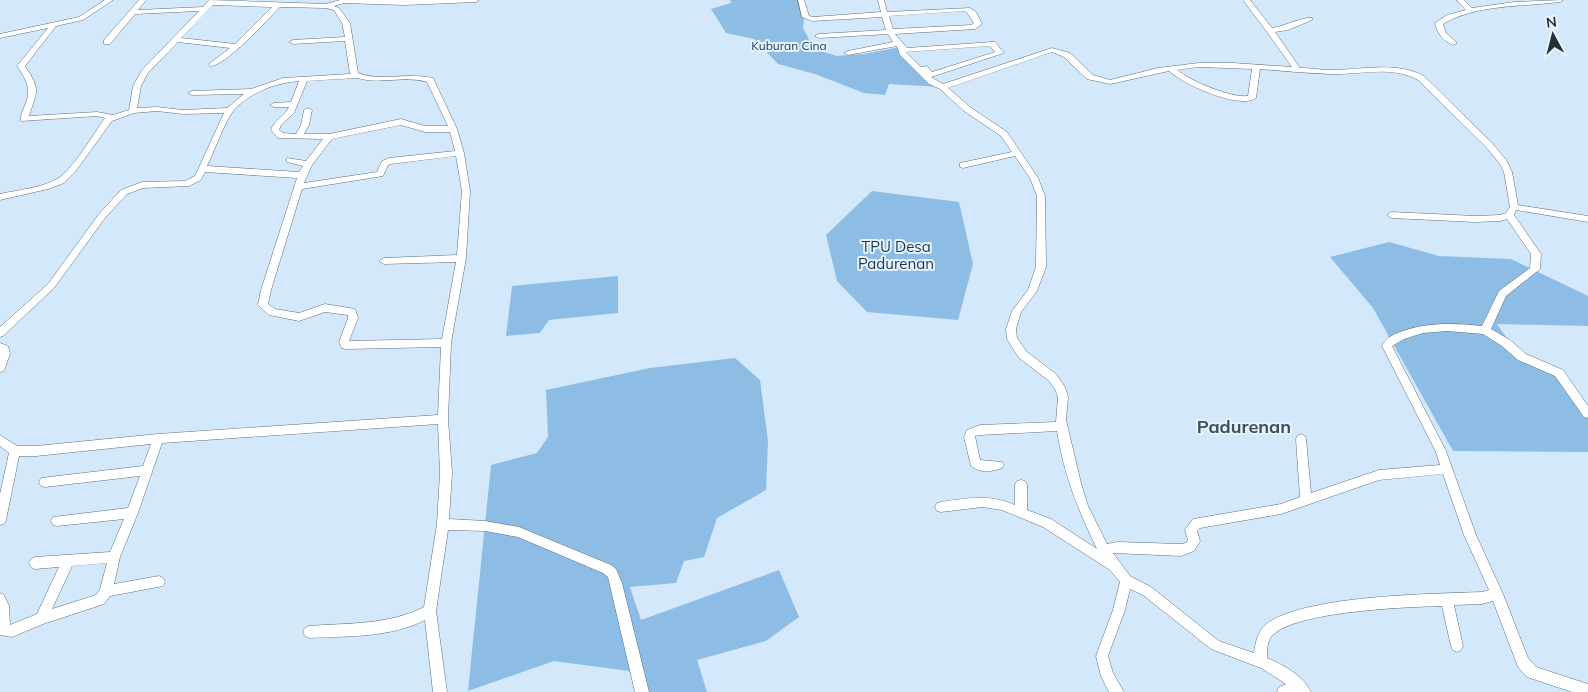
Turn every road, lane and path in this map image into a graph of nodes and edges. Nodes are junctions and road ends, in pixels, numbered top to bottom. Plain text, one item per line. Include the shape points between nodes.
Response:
1 (110, 0) edge
2 (142, 0) edge
3 (476, 0) edge
4 (801, 0) edge
5 (881, 0) edge
6 (1246, 0) edge
7 (1460, 0) edge
8 (1560, 0) edge
9 (274, 3) edge
10 (1503, 3) edge
11 (209, 4) edge
12 (326, 6) junction
13 (1471, 10) junction
14 (133, 12) junction
15 (885, 15) junction
16 (1310, 19) dead end
17 (53, 26) junction
18 (1270, 30) junction
19 (890, 32) junction
20 (0, 36) edge
21 (819, 36) dead end
22 (348, 39) junction
23 (177, 40) junction
24 (107, 42) dead end
25 (293, 42) dead end
26 (1453, 43) dead end
27 (238, 46) junction
28 (901, 47) junction
29 (951, 47) junction
30 (848, 53) dead end
31 (914, 58) junction
32 (213, 64) dead end
33 (1170, 68) junction
34 (1256, 68) junction
35 (1298, 70) junction
36 (357, 76) junction
37 (304, 79) junction
38 (943, 87) junction
39 (252, 91) junction
40 (192, 93) dead end
41 (293, 104) junction
42 (274, 105) dead end
43 (229, 110) junction
44 (308, 110) dead end
45 (133, 111) junction
46 (112, 117) junction
47 (453, 129) junction
48 (298, 137) junction
49 (329, 137) junction
50 (1018, 152) junction
51 (460, 153) junction
52 (290, 160) dead end
53 (308, 164) junction
54 (963, 165) dead end
55 (203, 169) junction
56 (302, 175) junction
57 (297, 188) junction
58 (0, 197) edge
59 (1512, 211) junction
60 (1392, 215) dead end
61 (1588, 218) edge
62 (461, 258) junction
63 (384, 261) dead end
64 (1485, 330) junction
65 (0, 333) edge
66 (446, 343) junction
67 (0, 347) edge
68 (0, 368) edge
69 (1588, 414) edge
70 (443, 419) junction
71 (1062, 426) junction
72 (158, 439) junction
73 (1301, 439) dead end
74 (0, 440) edge
75 (15, 451) junction
76 (998, 465) dead end
77 (1447, 469) junction
78 (147, 470) junction
79 (45, 482) dead end
80 (1021, 485) dead end
81 (1306, 500) junction
82 (941, 507) dead end
83 (1021, 512) junction
84 (132, 513) junction
85 (0, 520) edge
86 (57, 521) dead end
87 (443, 524) junction
88 (1104, 550) junction
89 (114, 557) junction
90 (68, 561) junction
91 (35, 563) dead end
92 (1115, 567) junction
93 (1126, 580) junction
94 (159, 582) dead end
95 (106, 590) junction
96 (1497, 594) junction
97 (0, 598) edge
98 (1447, 600) junction
99 (430, 611) junction
100 (41, 618) junction
101 (309, 632) dead end
102 (1458, 646) dead end
103 (1260, 661) junction
104 (1300, 688) edge
105 (1588, 691) edge
106 (440, 692) edge
107 (642, 692) edge
108 (1117, 692) edge
109 (1284, 692) edge

1 - 17 street via 88,16
2 - 14 street
3 - 12 street via 344,1
4 - 15 street via 809,19
5 - 15 street
6 - 18 street
7 - 13 street
8 - 10 street
9 - 11 street
9 - 12 street
9 - 27 street
10 - 13 street
11 - 14 street
11 - 23 street
12 - 22 street via 341,12
13 - 26 street via 1452,15 1439,23 1439,29
14 - 24 street
15 - 19 street
15 - 19 street via 968,9 978,24 976,27
16 - 18 street
17 - 20 street
17 - 46 street via 20,66 32,85 24,119 98,114
18 - 35 street
19 - 21 street
19 - 28 street
22 - 25 street
22 - 36 street via 353,72
23 - 27 street
23 - 45 street via 141,78
27 - 32 street
28 - 29 street
28 - 30 street
28 - 31 street
28 - 38 street via 932,82
29 - 31 street
29 - 31 street via 992,44 1000,53 931,75
33 - 34 street via 1199,65
33 - 34 street via 1192,84 1240,99 1252,98
33 - 38 street via 1118,82 1105,81 1090,77 1062,52 1048,50
34 - 35 street
35 - 59 street via 1402,70 1420,78 1482,137 1504,163
36 - 37 street
36 - 47 street via 428,79
37 - 39 street via 274,82
37 - 41 street
38 - 50 street via 967,109 1004,134
39 - 40 street
39 - 43 street
41 - 42 street
41 - 48 street via 288,116 277,124 275,130 281,136
43 - 45 street
43 - 55 street
44 - 48 street
45 - 46 street
46 - 58 street via 61,181
47 - 49 street via 425,129 401,122
47 - 51 street
48 - 49 street
49 - 53 street
50 - 54 street
50 - 71 street via 1041,196 1042,253 1037,280 1017,311 1011,334 1024,355 1052,377 1060,388 1063,396
51 - 57 street via 388,161 382,173
51 - 62 street via 466,191
52 - 53 street
53 - 56 street
55 - 56 street
55 - 65 street via 198,178 190,182 142,185 124,192 102,216 51,286
56 - 57 street
57 - 66 street via 263,299 267,310 299,317 325,308 352,312 346,344
59 - 60 street via 1501,218 1474,219
59 - 61 street
59 - 64 street via 1536,254 1535,269 1502,294
62 - 63 street
62 - 66 street
64 - 69 street via 1522,357 1559,373
64 - 77 street via 1427,327 1412,331 1387,346
66 - 70 street
67 - 68 street via 5,354
70 - 72 street
70 - 87 street via 446,473
71 - 76 street via 971,433 969,437 975,463 979,466
71 - 88 street via 1083,507
72 - 75 street
72 - 78 street
73 - 81 street
74 - 75 street
75 - 85 street
77 - 81 street via 1379,475
77 - 96 street via 1470,534
78 - 79 street
78 - 84 street
80 - 83 street
81 - 88 street via 1281,509 1198,522 1191,530 1194,541 1190,547 1181,550 1117,547
82 - 83 street via 993,502
83 - 92 street via 1047,522
84 - 86 street
84 - 89 street
87 - 99 street
87 - 107 street via 519,532 607,569 616,583
88 - 92 street
89 - 90 street
89 - 95 street
90 - 91 street
90 - 100 street
92 - 93 street
93 - 103 street via 1147,591 1226,652
93 - 108 street via 1102,656 1107,676
94 - 95 street
95 - 100 street via 100,600
96 - 98 street
96 - 105 street via 1519,655 1527,668
97 - 100 street via 4,630 20,628
98 - 102 street
98 - 103 street via 1348,607 1286,619 1269,629 1261,644
99 - 101 street via 403,622
99 - 106 street
103 - 104 street
104 - 109 street

